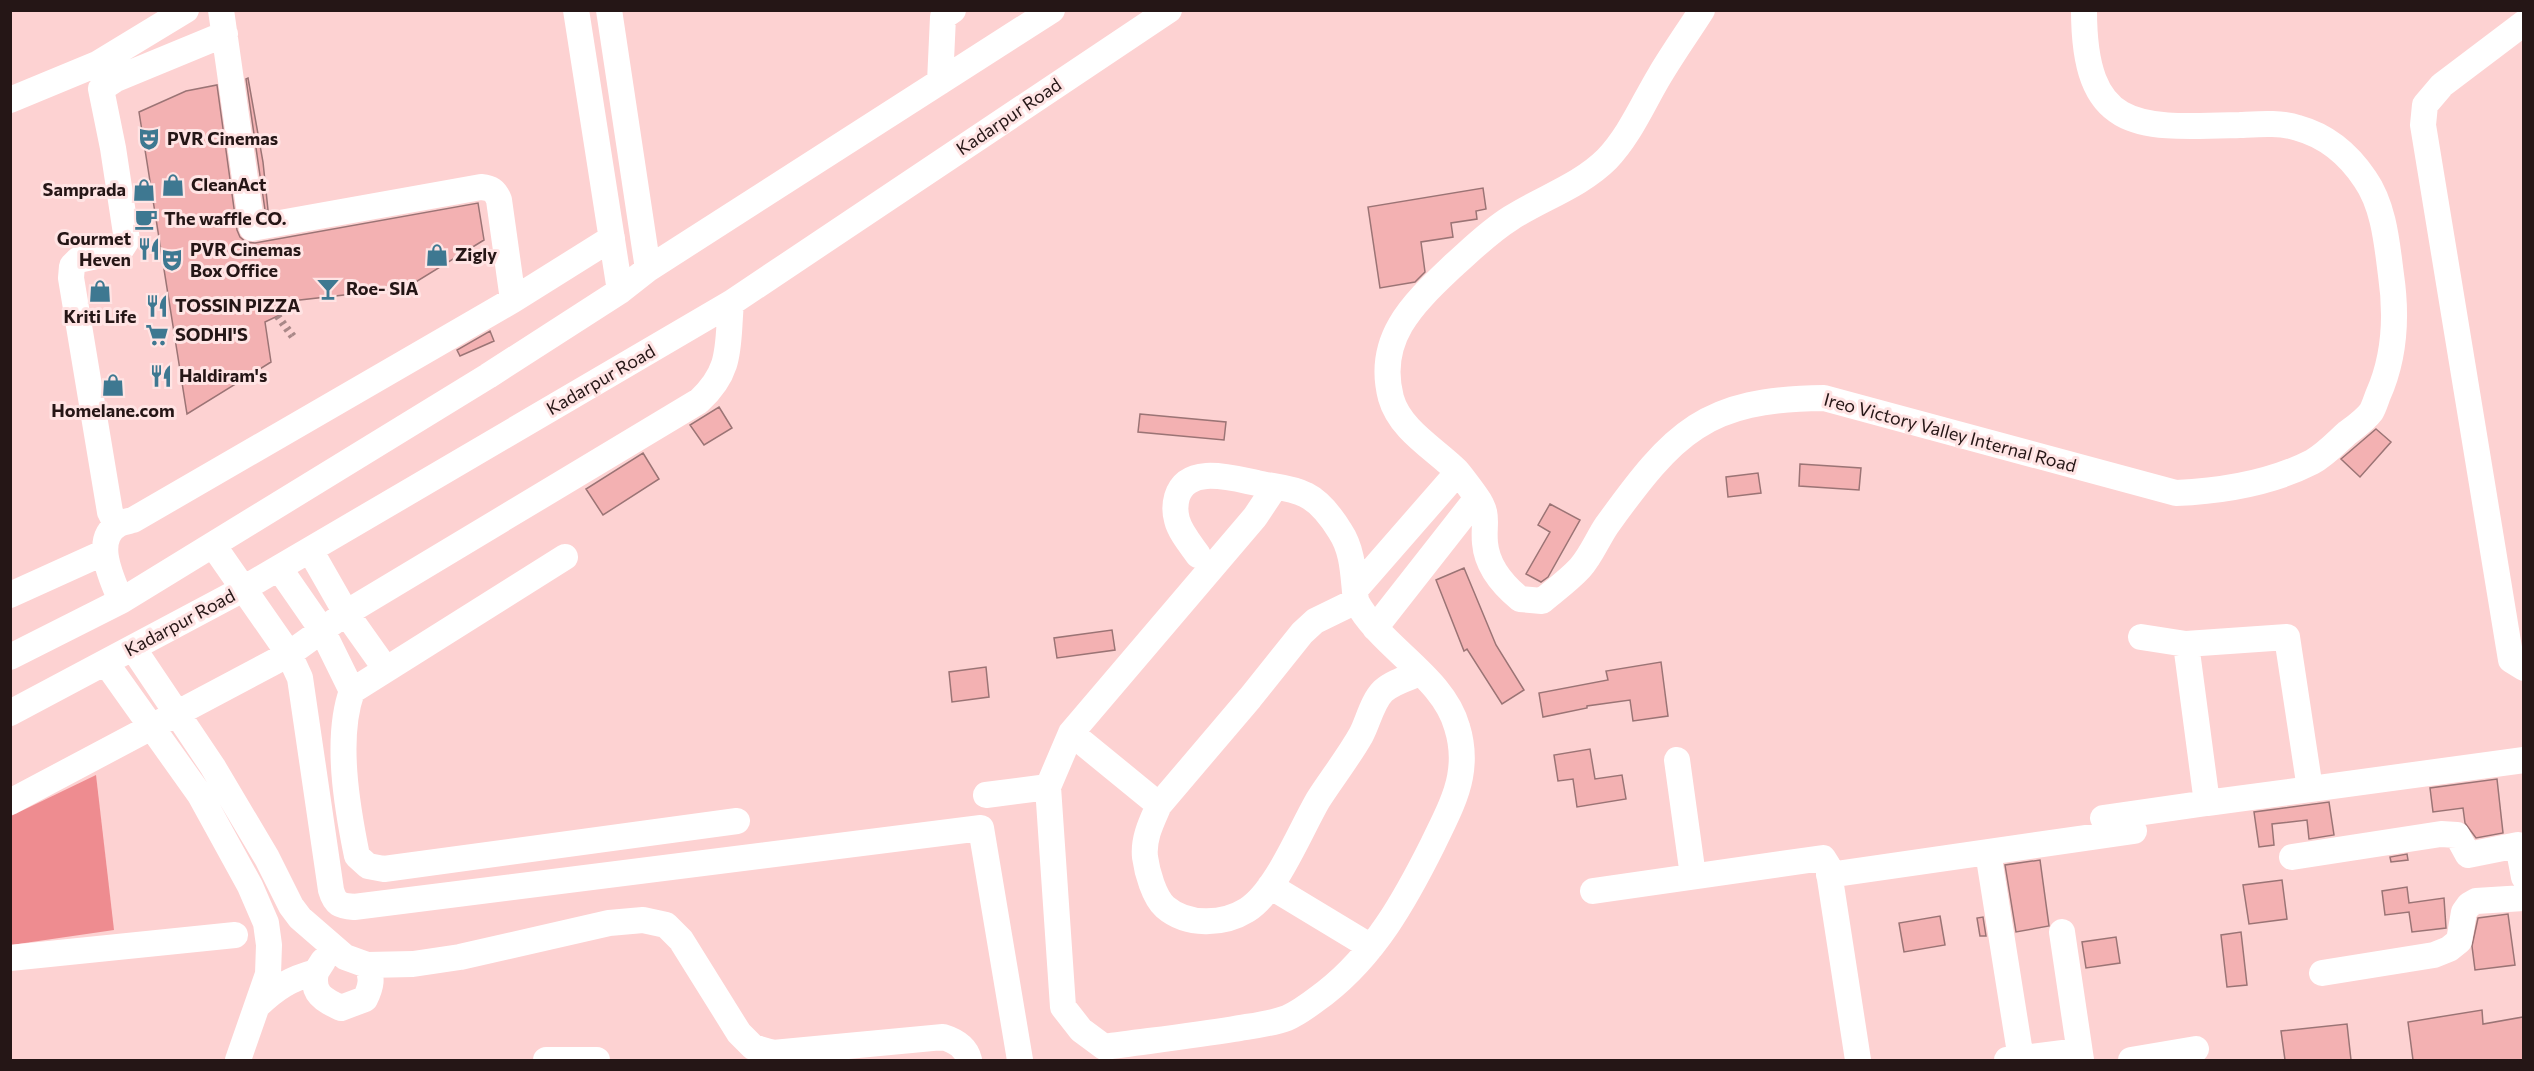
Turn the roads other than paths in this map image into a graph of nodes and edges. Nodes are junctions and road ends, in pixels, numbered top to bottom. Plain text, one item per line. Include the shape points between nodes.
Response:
1 (186, 10) edge
2 (576, 10) edge
3 (609, 10) edge
4 (953, 10) edge
5 (1052, 10) edge
6 (1169, 10) edge
7 (1702, 10) edge
8 (2084, 10) edge
9 (223, 22) edge
10 (2523, 23) edge
11 (616, 66) junction
12 (585, 71) junction
13 (95, 78) junction
14 (940, 82) junction
15 (10, 100) edge
16 (634, 179) junction
17 (603, 184) junction
18 (612, 238) junction
19 (648, 269) junction
20 (620, 291) junction
21 (513, 300) junction
22 (731, 303) junction
23 (1458, 472) junction
24 (1275, 487) junction
25 (1477, 498) junction
26 (119, 524) junction
27 (213, 545) junction
28 (310, 550) junction
29 (105, 552) junction
30 (1198, 555) dead end
31 (565, 556) dead end
32 (279, 568) junction
33 (243, 589) junction
34 (10, 595) edge
35 (1356, 596) junction
36 (121, 602) junction
37 (346, 613) junction
38 (1375, 628) junction
39 (322, 630) junction
40 (2141, 637) dead end
41 (2186, 644) junction
42 (133, 648) junction
43 (290, 654) junction
44 (10, 657) edge
45 (106, 663) junction
46 (386, 668) junction
47 (2523, 668) edge
48 (1420, 673) junction
49 (352, 691) junction
50 (10, 713) edge
51 (176, 713) junction
52 (153, 728) junction
53 (1071, 733) junction
54 (1677, 760) dead end
55 (2523, 760) edge
56 (213, 767) junction
57 (190, 780) junction
58 (1048, 787) junction
59 (2310, 789) junction
60 (986, 795) dead end
61 (10, 802) edge
62 (2206, 803) junction
63 (1159, 805) junction
64 (736, 821) dead end
65 (249, 829) junction
66 (2134, 831) dead end
67 (2006, 832) dead end
68 (226, 842) junction
69 (1988, 852) junction
70 (2292, 857) dead end
71 (1830, 875) junction
72 (1693, 876) junction
73 (2523, 877) edge
74 (1270, 886) junction
75 (1593, 891) dead end
76 (2523, 898) edge
77 (2062, 932) dead end
78 (235, 935) dead end
79 (1371, 947) junction
80 (10, 958) edge
81 (356, 961) junction
82 (316, 972) junction
83 (2322, 973) dead end
84 (257, 1006) junction
85 (2196, 1049) dead end
86 (2080, 1056) edge
87 (238, 1060) edge
88 (546, 1060) edge
89 (597, 1060) edge
90 (969, 1060) edge
91 (1020, 1060) edge
92 (1858, 1060) edge
93 (2014, 1060) edge
94 (2131, 1060) edge

1 - 13 street
2 - 12 street
3 - 11 street
4 - 14 street via 943,17
5 - 14 street
6 - 22 street, Kadarpur Road
7 - 23 street, Ireo Victory Valley Internal Road via 1623,141 1608,158 1592,173 1487,234 1416,302 1400,324 1387,360 1396,411 1406,426
8 - 25 street, Ireo Victory Valley Internal Road via 2091,71 2099,92 2108,105 2130,120 2166,127 2297,127 2322,137 2345,154 2366,181 2379,209 2387,246 2393,345 2387,375 2371,412 2314,461 2244,485 2212,492 2176,493 1824,398 1760,402 1714,415 1677,439 1627,497 1581,567 1542,601 1520,599 1508,589 1488,558 1484,508
9 - 13 street via 116,80
9 - 21 street via 252,228 490,188 499,200
10 - 47 street via 2442,85 2425,105 2422,124 2511,660
11 - 12 street
11 - 16 street
12 - 17 street
13 - 15 street
13 - 26 street via 113,148 127,240 120,251 78,260 72,266 71,278 112,518
14 - 19 street
16 - 17 street
16 - 19 street
17 - 18 street
18 - 20 street
18 - 21 street
19 - 20 street
20 - 27 street
21 - 26 street via 133,520
22 - 28 street, Kadarpur Road
22 - 37 street via 722,375 699,401
23 - 25 street, Ireo Victory Valley Internal Road
23 - 35 street
24 - 30 street via 1229,477 1197,477 1187,482 1180,489 1176,520
24 - 35 street via 1306,495 1340,529 1351,556
24 - 53 street via 1255,517
25 - 38 street
26 - 29 street via 111,532
27 - 33 street
27 - 36 street
28 - 32 street, Kadarpur Road
28 - 37 street
29 - 34 street
29 - 36 street
31 - 46 street
32 - 33 street, Kadarpur Road
32 - 39 street
33 - 42 street, Kadarpur Road
33 - 43 street
35 - 38 street
35 - 63 street via 1302,633
36 - 44 street
37 - 39 street
37 - 46 street
38 - 48 street
39 - 43 street
39 - 49 street
40 - 41 street
41 - 59 street via 2287,637
41 - 62 street
42 - 45 street, Kadarpur Road
42 - 51 street
43 - 51 street
43 - 91 street via 300,678 331,890 341,906 981,828
45 - 50 street, Kadarpur Road
45 - 52 street
46 - 49 street
48 - 74 street via 1392,685 1379,696 1360,736
48 - 79 street via 1451,709 1461,747 1460,780 1413,883 1388,927
49 - 64 street via 345,708 341,739 355,847 357,856 368,866 384,869
51 - 52 street
51 - 56 street
52 - 57 street
52 - 61 street
53 - 58 street
53 - 63 street
54 - 72 street
55 - 59 street
56 - 57 street
56 - 65 street
57 - 68 street
58 - 60 street
58 - 79 street via 1063,1007 1082,1030 1104,1047 1218,1032 1287,1018 1331,989
59 - 62 street
62 - 67 street
63 - 74 street via 1146,840 1145,858 1164,906 1194,921 1226,918 1249,909
65 - 68 street
65 - 81 street via 300,918
66 - 69 street
68 - 84 street via 266,923 268,974
69 - 71 street
69 - 93 street
70 - 73 street via 2441,834 2457,835 2468,855 2518,845
71 - 72 street via 1827,862 1819,858
71 - 92 street
72 - 75 street
74 - 79 street
76 - 83 street via 2469,905 2458,941 2434,955
77 - 86 street
78 - 80 street
81 - 82 street via 332,956 321,962
81 - 82 street via 371,973 371,988 365,999 341,1008 321,999 315,987
81 - 90 street via 413,964 609,923 643,920 666,925 681,940 739,1033 753,1047 773,1053 943,1037 957,1042
82 - 84 street via 293,978
84 - 87 street
85 - 94 street
86 - 93 street
88 - 89 street

